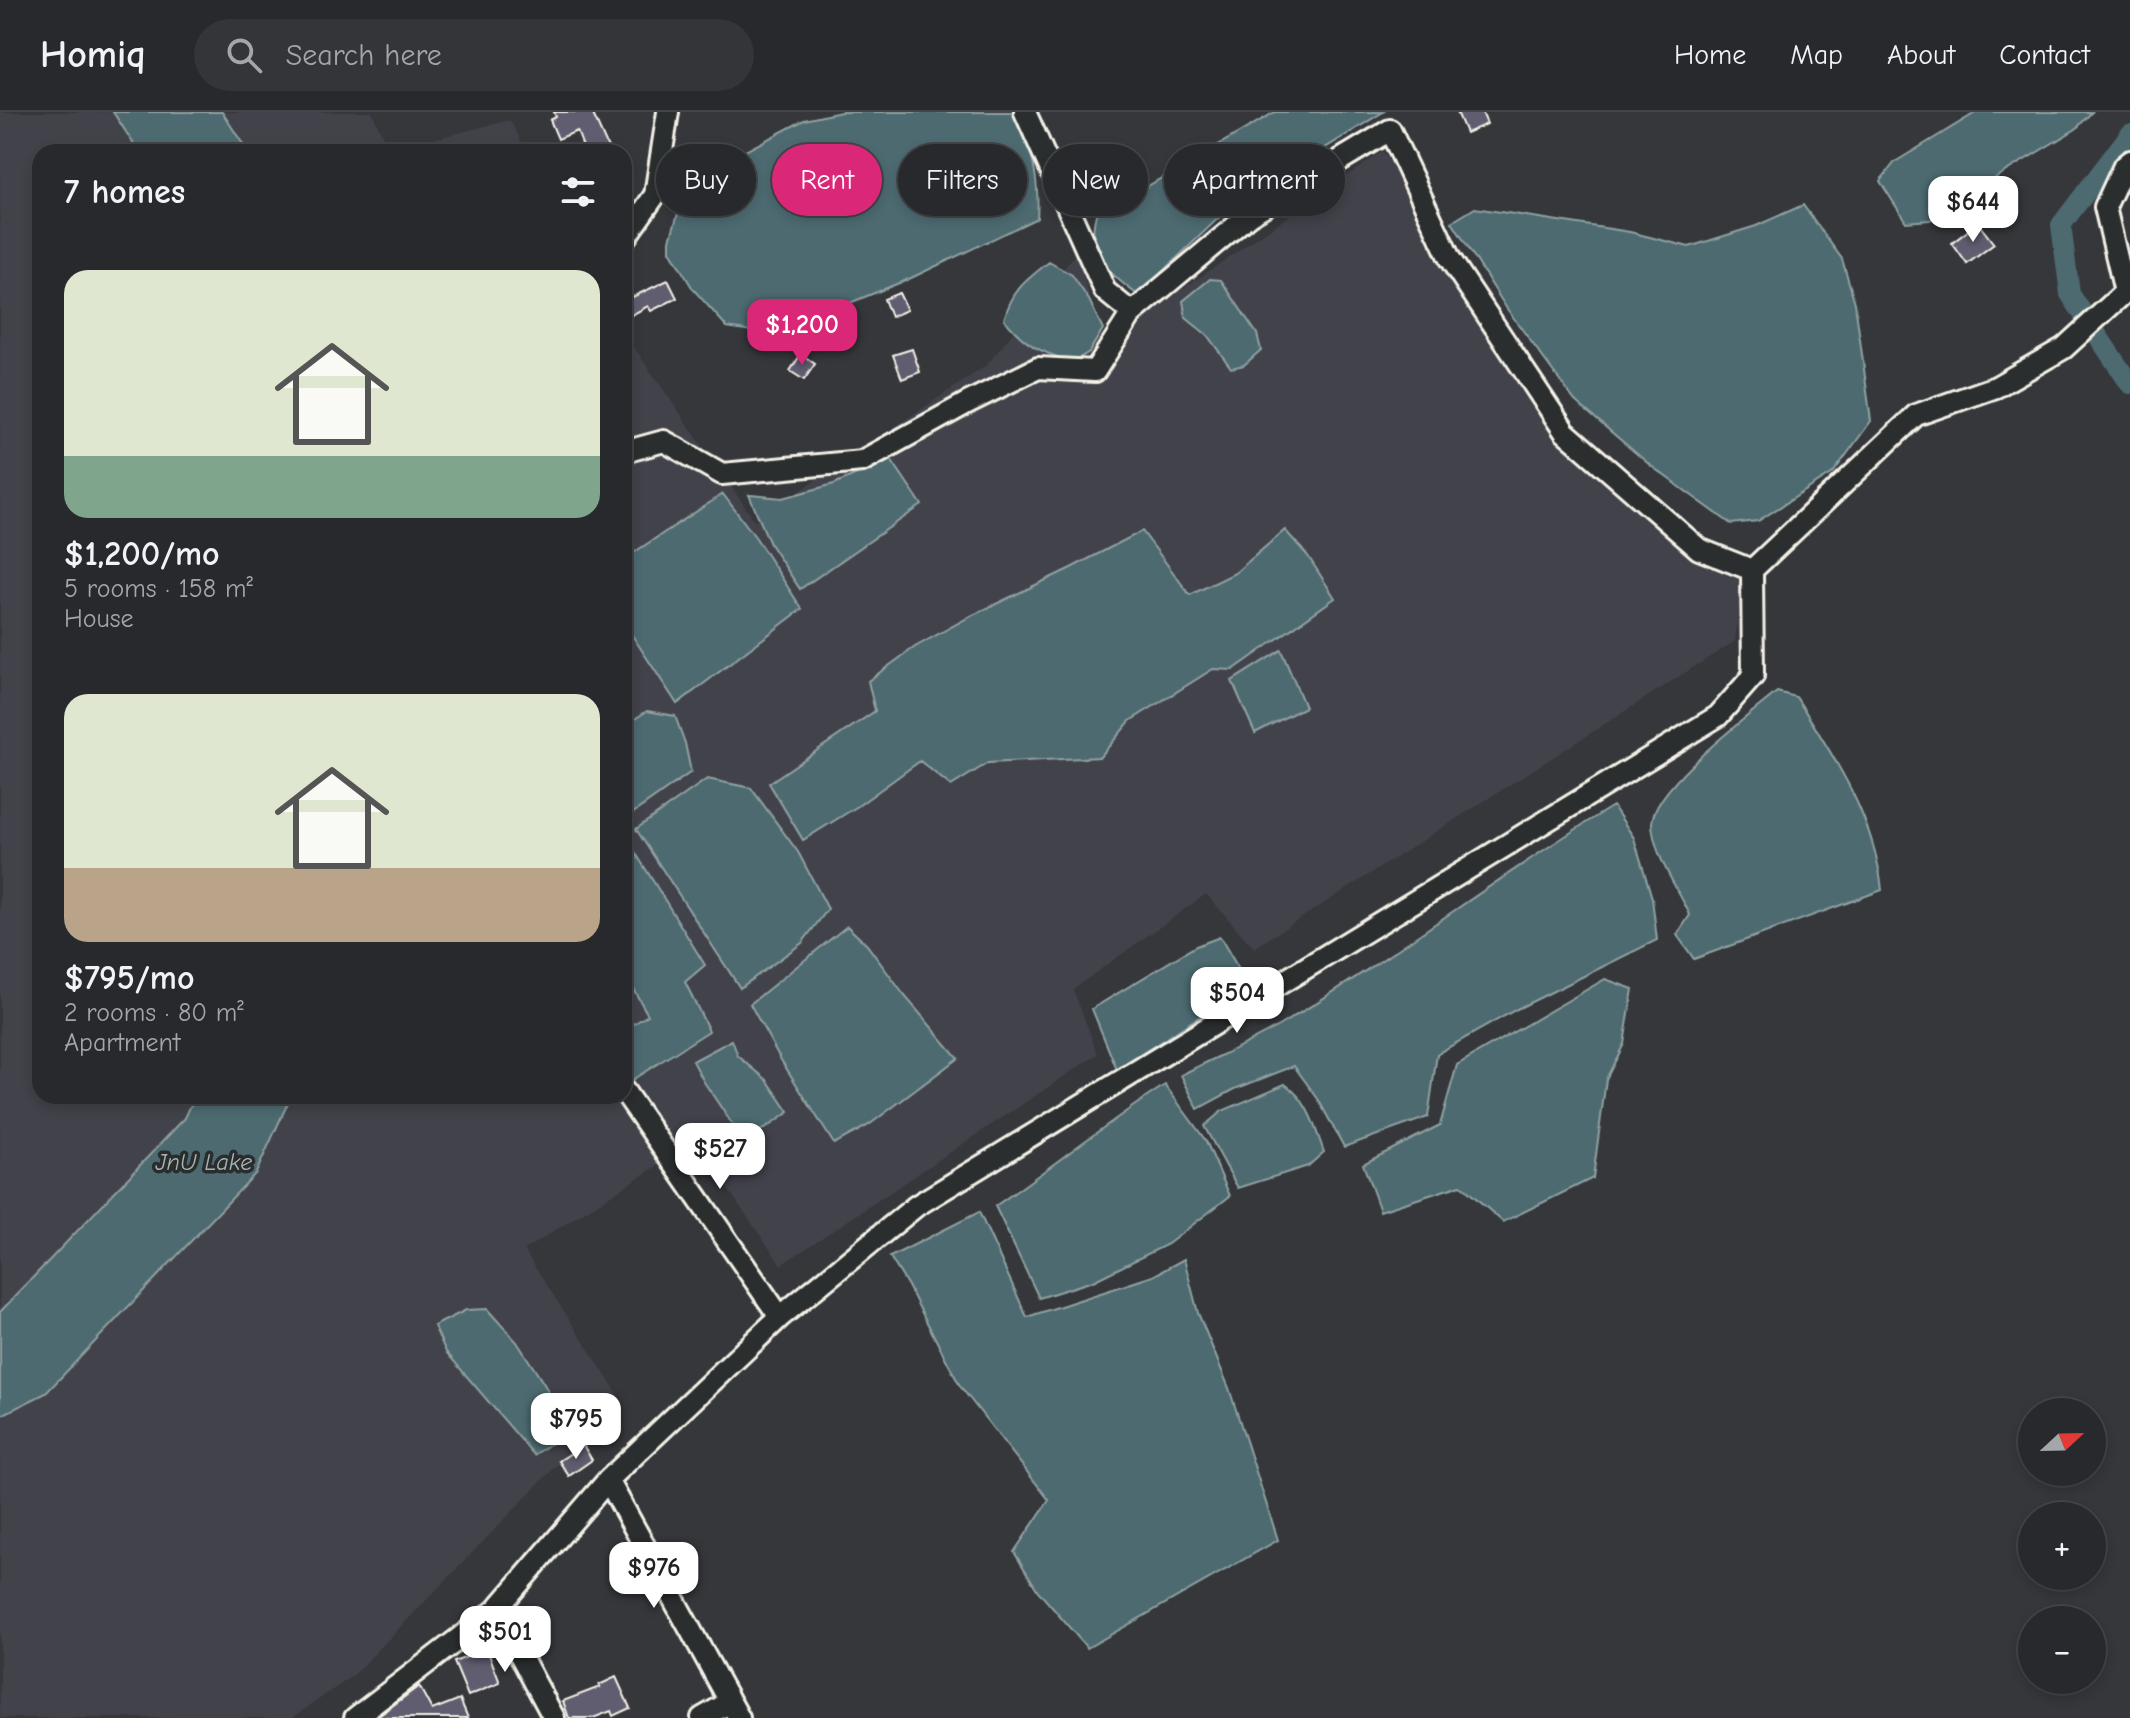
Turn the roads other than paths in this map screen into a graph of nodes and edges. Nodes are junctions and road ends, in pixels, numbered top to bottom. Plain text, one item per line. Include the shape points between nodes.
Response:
1 (668, 112) edge
2 (1025, 112) edge
3 (2130, 161) edge
4 (632, 228) edge
5 (1132, 313) junction
6 (632, 450) edge
7 (1752, 570) junction
8 (632, 1103) edge
9 (780, 1317) junction
10 (608, 1480) junction
11 (496, 1610) junction
12 (735, 1710) edge
13 (355, 1718) edge
14 (554, 1718) edge
15 (702, 1718) edge

1 - 4 street via 655,195
2 - 5 street via 1105,291
3 - 7 street via 2105,207 2125,292 2064,348 1996,387 1916,415
5 - 6 street via 1095,371 1038,368 862,461 722,474 664,441
5 - 7 street via 1249,215 1390,130 1450,259 1565,432 1699,549
7 - 9 street via 1753,676 1718,716 916,1206
8 - 9 street
9 - 10 street
10 - 11 street
10 - 12 street
11 - 13 street
11 - 14 street
12 - 15 street

